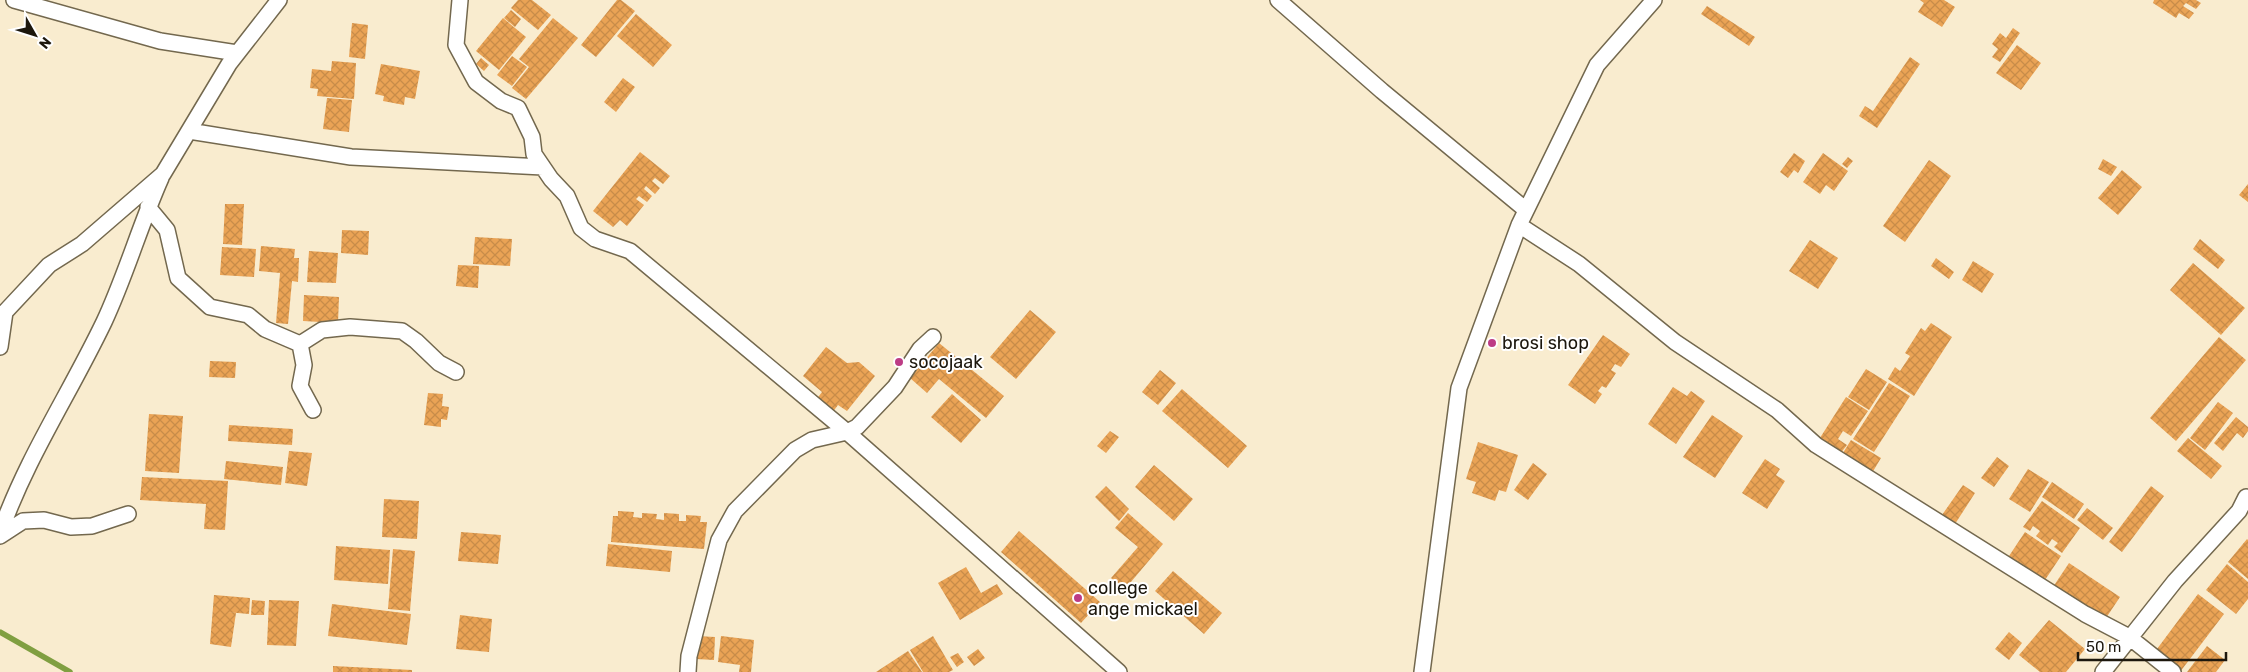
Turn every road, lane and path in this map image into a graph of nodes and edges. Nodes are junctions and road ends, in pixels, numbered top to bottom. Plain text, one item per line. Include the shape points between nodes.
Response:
1 (14, 0) edge
2 (279, 0) edge
3 (460, 0) edge
4 (1278, 0) edge
5 (1654, 0) edge
6 (237, 53) junction
7 (189, 131) junction
8 (543, 167) junction
9 (164, 174) junction
10 (148, 207) junction
11 (1526, 210) junction
12 (1519, 225) junction
13 (2, 310) edge
14 (933, 338) dead end
15 (300, 344) junction
16 (0, 347) edge
17 (456, 372) dead end
18 (313, 410) dead end
19 (847, 432) junction
20 (2246, 497) dead end
21 (128, 514) dead end
22 (0, 534) edge
23 (2129, 638) junction
24 (688, 672) edge
25 (1119, 672) edge
26 (1422, 672) edge
27 (2103, 672) edge
28 (2173, 672) edge

1 - 6 street via 160,42
2 - 6 street
3 - 8 street via 456,45 476,82 501,101 518,108 532,137 534,154
4 - 11 street
5 - 11 street via 1598,65
6 - 7 street
7 - 8 street via 351,157
7 - 9 street
8 - 19 street via 567,196 581,228 630,252
9 - 10 street
9 - 13 street via 82,244 49,265
10 - 15 street via 167,230 178,278 210,307 248,316 265,329
10 - 22 street via 132,258 105,320 80,372 45,430 14,495
11 - 12 street
12 - 23 street via 1579,264 1675,342 1777,410 1816,445 2085,614
12 - 26 street via 1459,388
13 - 16 street
14 - 19 street via 920,349 895,387 857,427
15 - 17 street via 322,330 350,327 402,331 439,364
15 - 18 street via 304,365 300,386
19 - 24 street via 812,440 794,450 735,512 719,540
19 - 25 street
20 - 23 street via 2239,511 2175,581
21 - 22 street via 92,526 71,527 44,520 23,521
23 - 27 street
23 - 28 street

